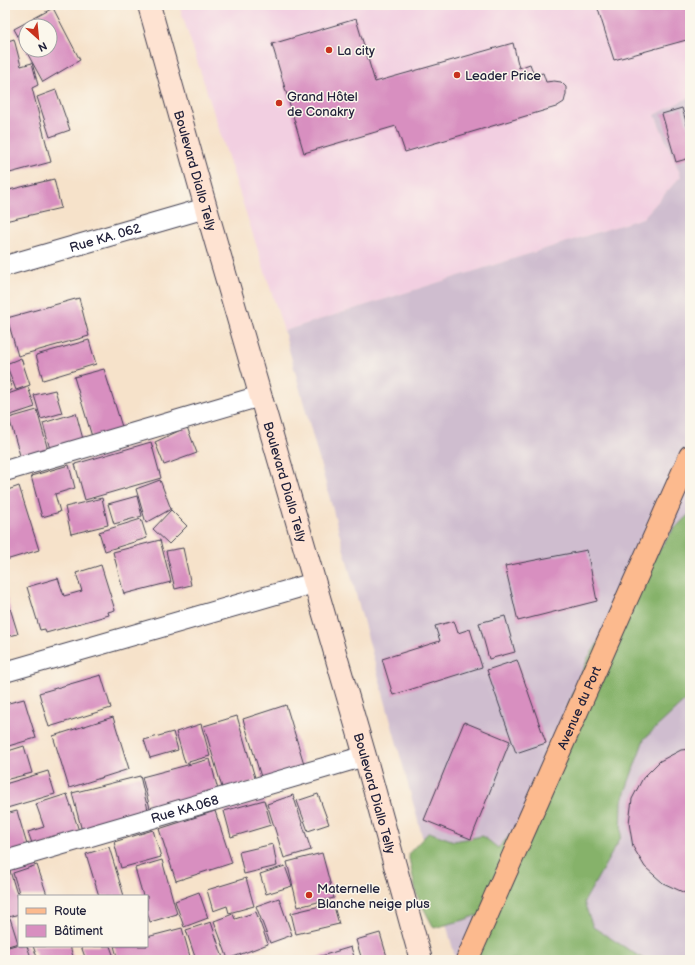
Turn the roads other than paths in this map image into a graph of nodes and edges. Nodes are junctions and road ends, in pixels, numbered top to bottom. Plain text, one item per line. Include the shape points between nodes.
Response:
1 (149, 5) edge
2 (206, 208) junction
3 (5, 266) edge
4 (260, 396) junction
5 (690, 456) edge
6 (5, 471) edge
7 (314, 583) junction
8 (5, 672) edge
9 (365, 756) junction
10 (5, 861) edge
11 (421, 960) edge
12 (467, 960) edge

1 - 2 street, Boulevard Diallo Telly
2 - 3 street, Rue KA. 062
2 - 4 street, Boulevard Diallo Telly
4 - 6 street
4 - 7 street, Boulevard Diallo Telly
5 - 12 main road, Avenue du Port
7 - 8 street
7 - 9 street, Boulevard Diallo Telly
9 - 10 street, Rue KA.068
9 - 11 street, Boulevard Diallo Telly

